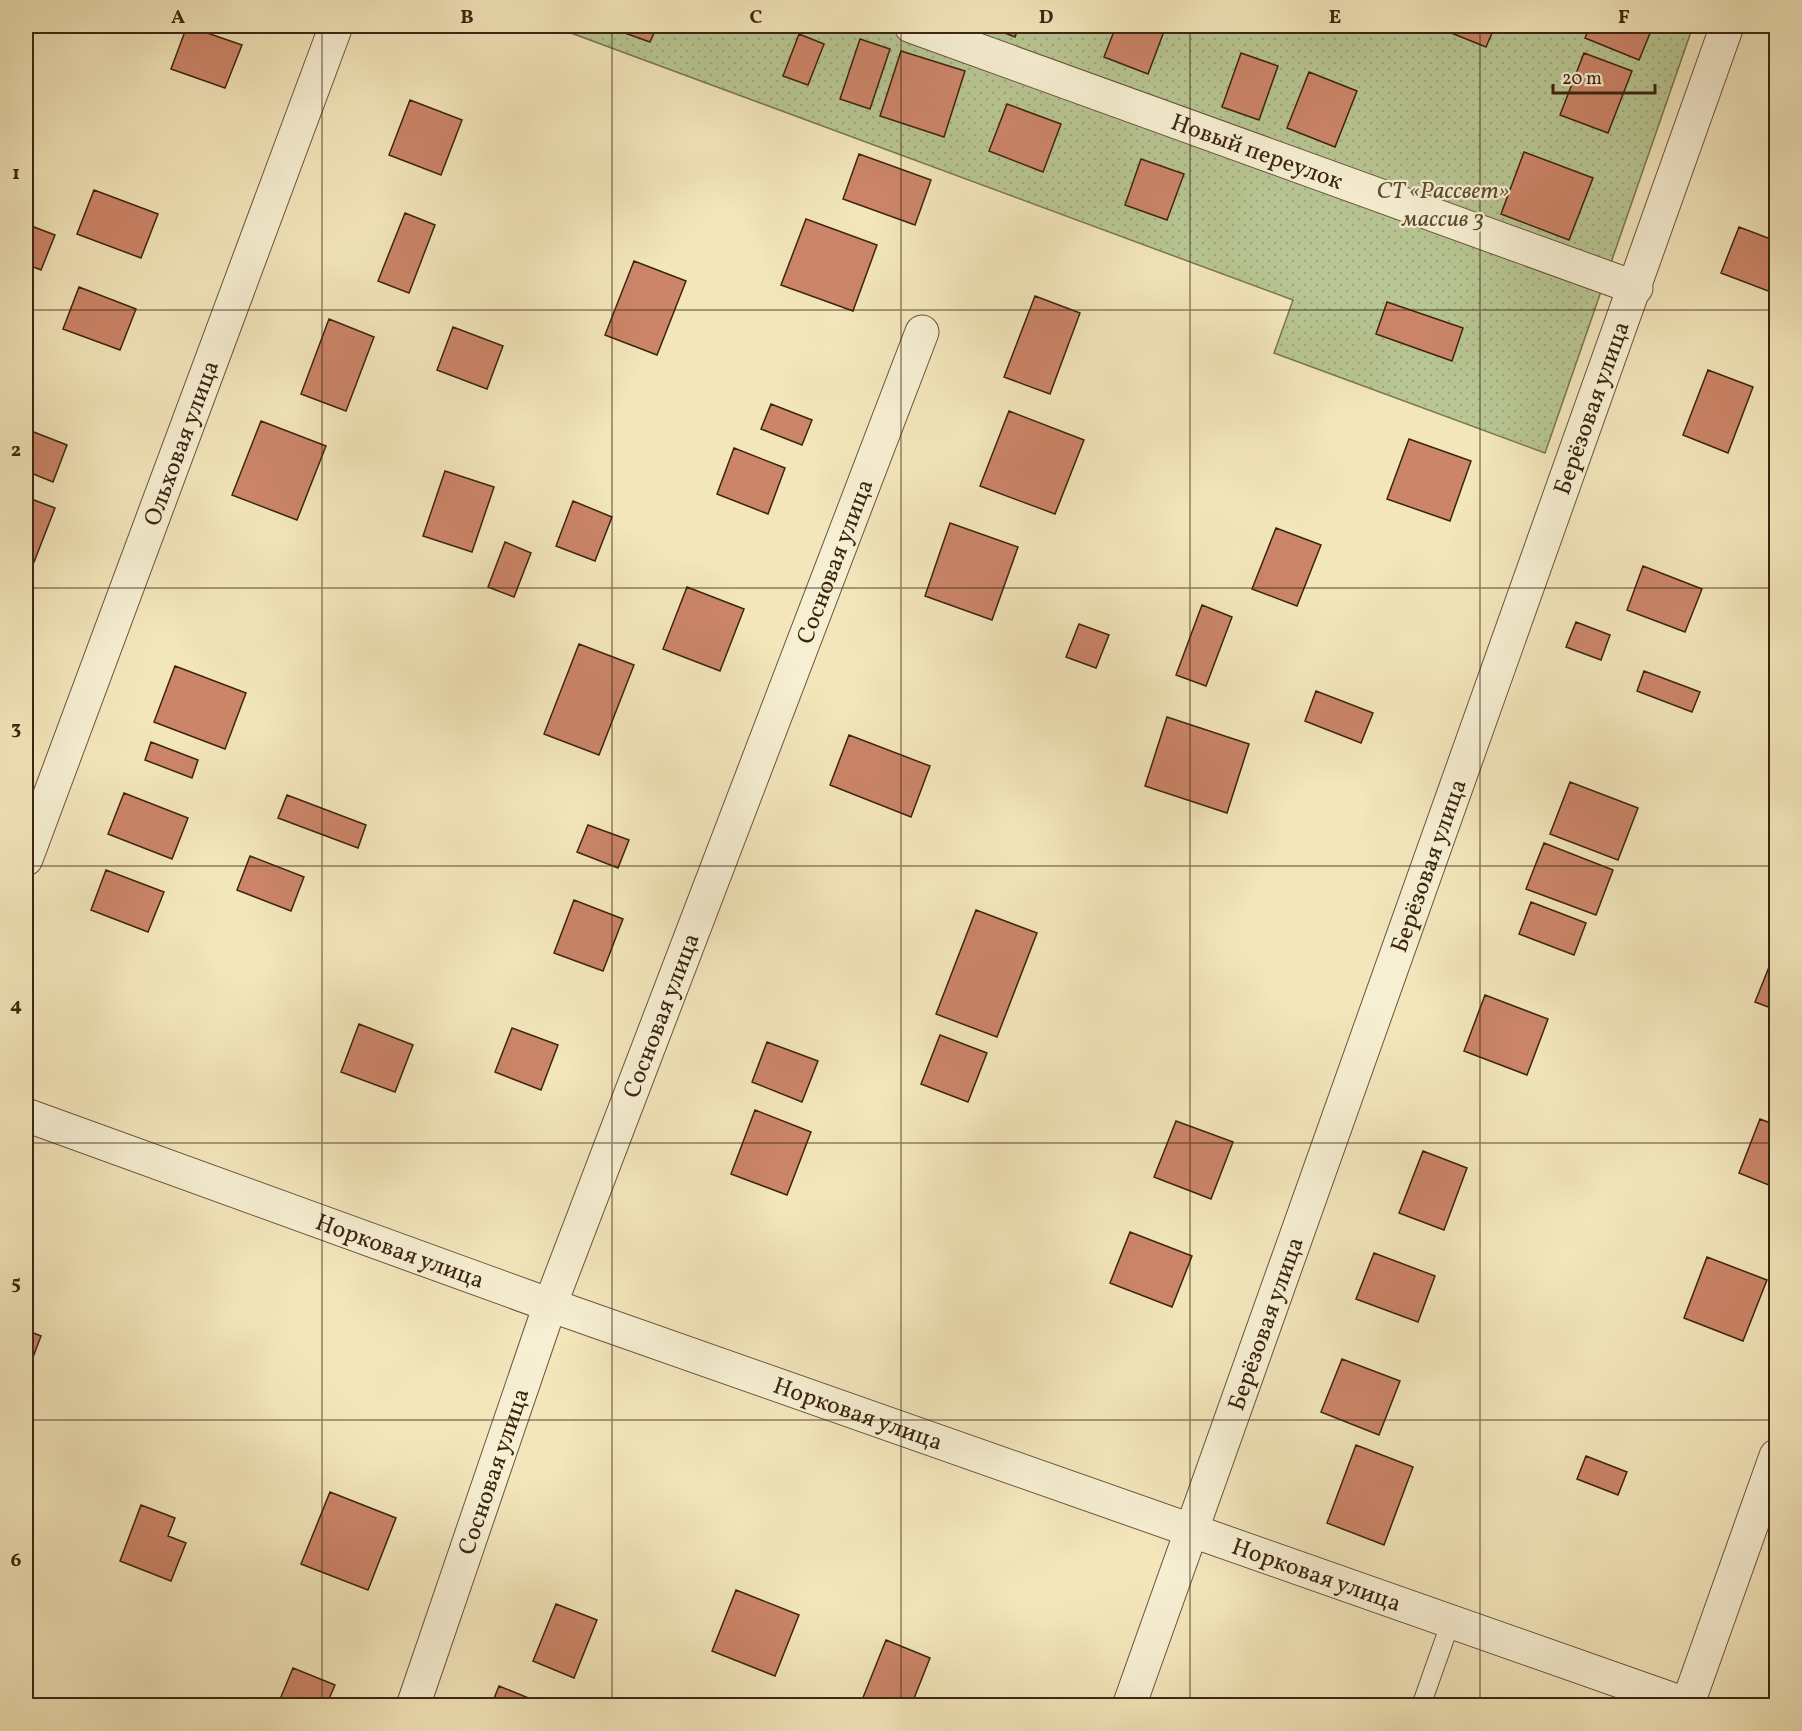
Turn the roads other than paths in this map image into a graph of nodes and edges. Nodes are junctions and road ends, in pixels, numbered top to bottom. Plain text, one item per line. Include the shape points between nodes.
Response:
1 (336, 26) edge
2 (911, 26) edge
3 (1727, 26) edge
4 (1636, 288) junction
5 (922, 332) dead end
6 (26, 859) edge
7 (26, 1115) edge
8 (550, 1305) junction
9 (1776, 1456) edge
10 (1192, 1530) junction
11 (1451, 1621) junction
12 (1688, 1705) edge
13 (413, 1706) edge
14 (1129, 1706) edge
15 (1421, 1706) edge

1 - 6 street, Ольховая улица
2 - 4 street, Новый переулок
3 - 4 street, Берёзовая улица
4 - 10 street, Берёзовая улица
5 - 8 street, Сосновая улица
7 - 8 street, Норковая улица
8 - 10 street, Норковая улица
8 - 13 street, Сосновая улица
9 - 12 street
10 - 11 street, Норковая улица
10 - 14 street, Берёзовая улица
11 - 12 street, Норковая улица
11 - 15 lane

